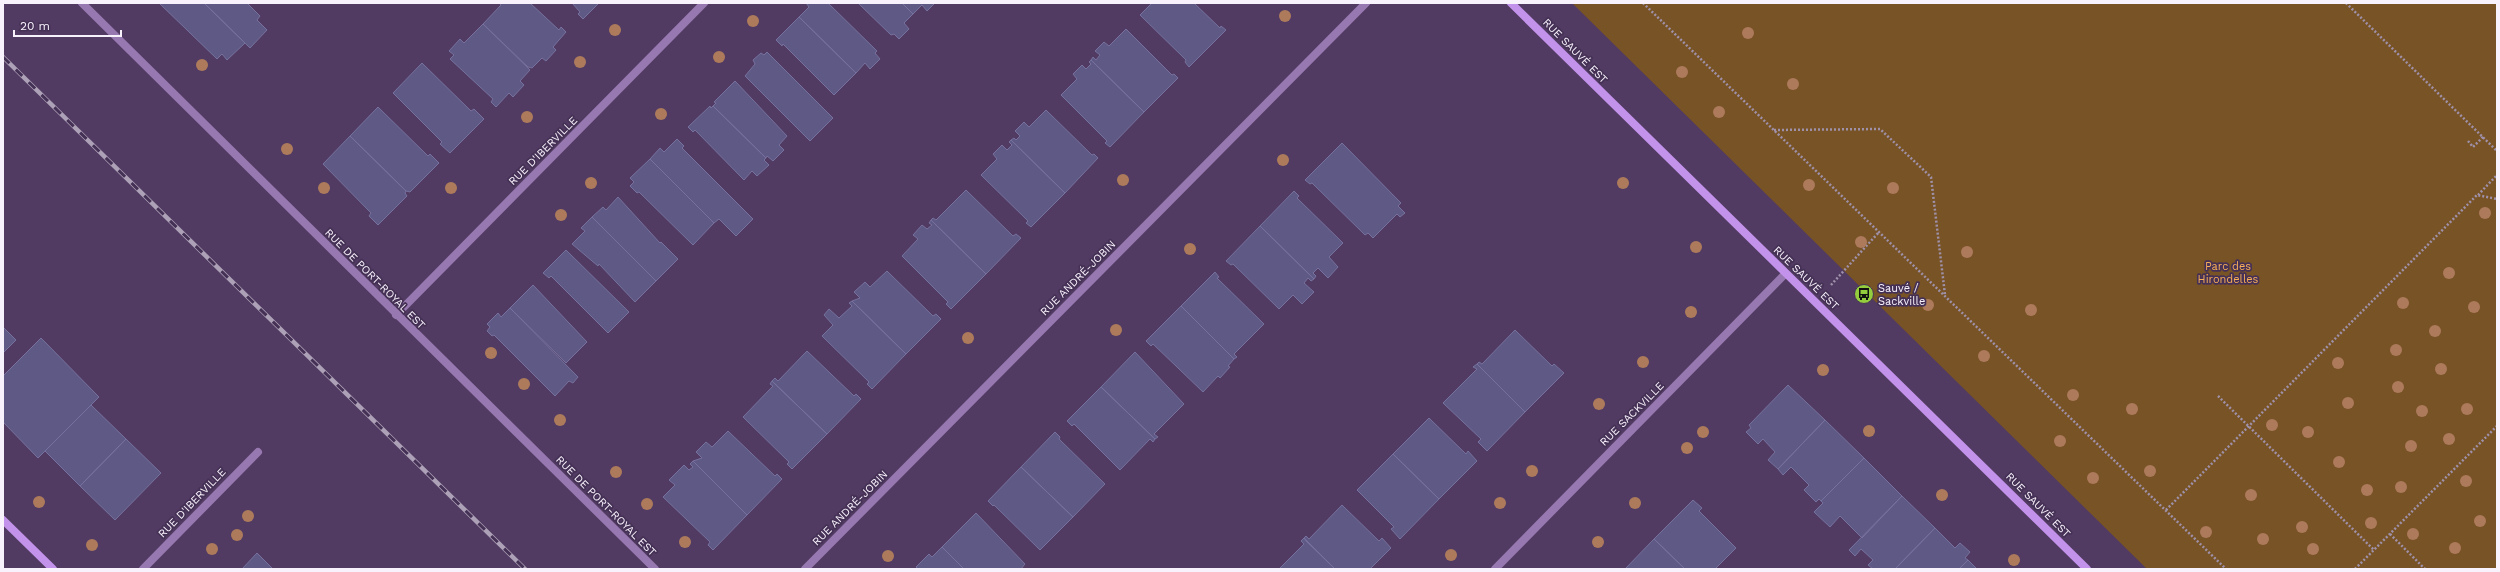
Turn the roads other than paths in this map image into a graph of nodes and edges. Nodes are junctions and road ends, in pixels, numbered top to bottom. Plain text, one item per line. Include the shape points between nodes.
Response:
1 (82, 3) edge
2 (704, 3) edge
3 (1366, 3) edge
4 (1511, 3) edge
5 (1785, 274) junction
6 (396, 315) junction
7 (258, 452) dead end
8 (3, 520) edge
9 (52, 569) edge
10 (143, 569) edge
11 (655, 569) edge
12 (805, 569) edge
13 (1495, 569) edge
14 (2087, 569) edge

1 - 6 street, RUE DE PORT-ROYAL EST
2 - 6 street, RUE D'IBERVILLE
3 - 12 street, RUE ANDRÉ-JOBIN
4 - 5 main road, RUE SAUVÉ EST
5 - 13 street, RUE SACKVILLE
5 - 14 main road, RUE SAUVÉ EST
6 - 11 street, RUE DE PORT-ROYAL EST
7 - 10 street, RUE D'IBERVILLE
8 - 9 main road

